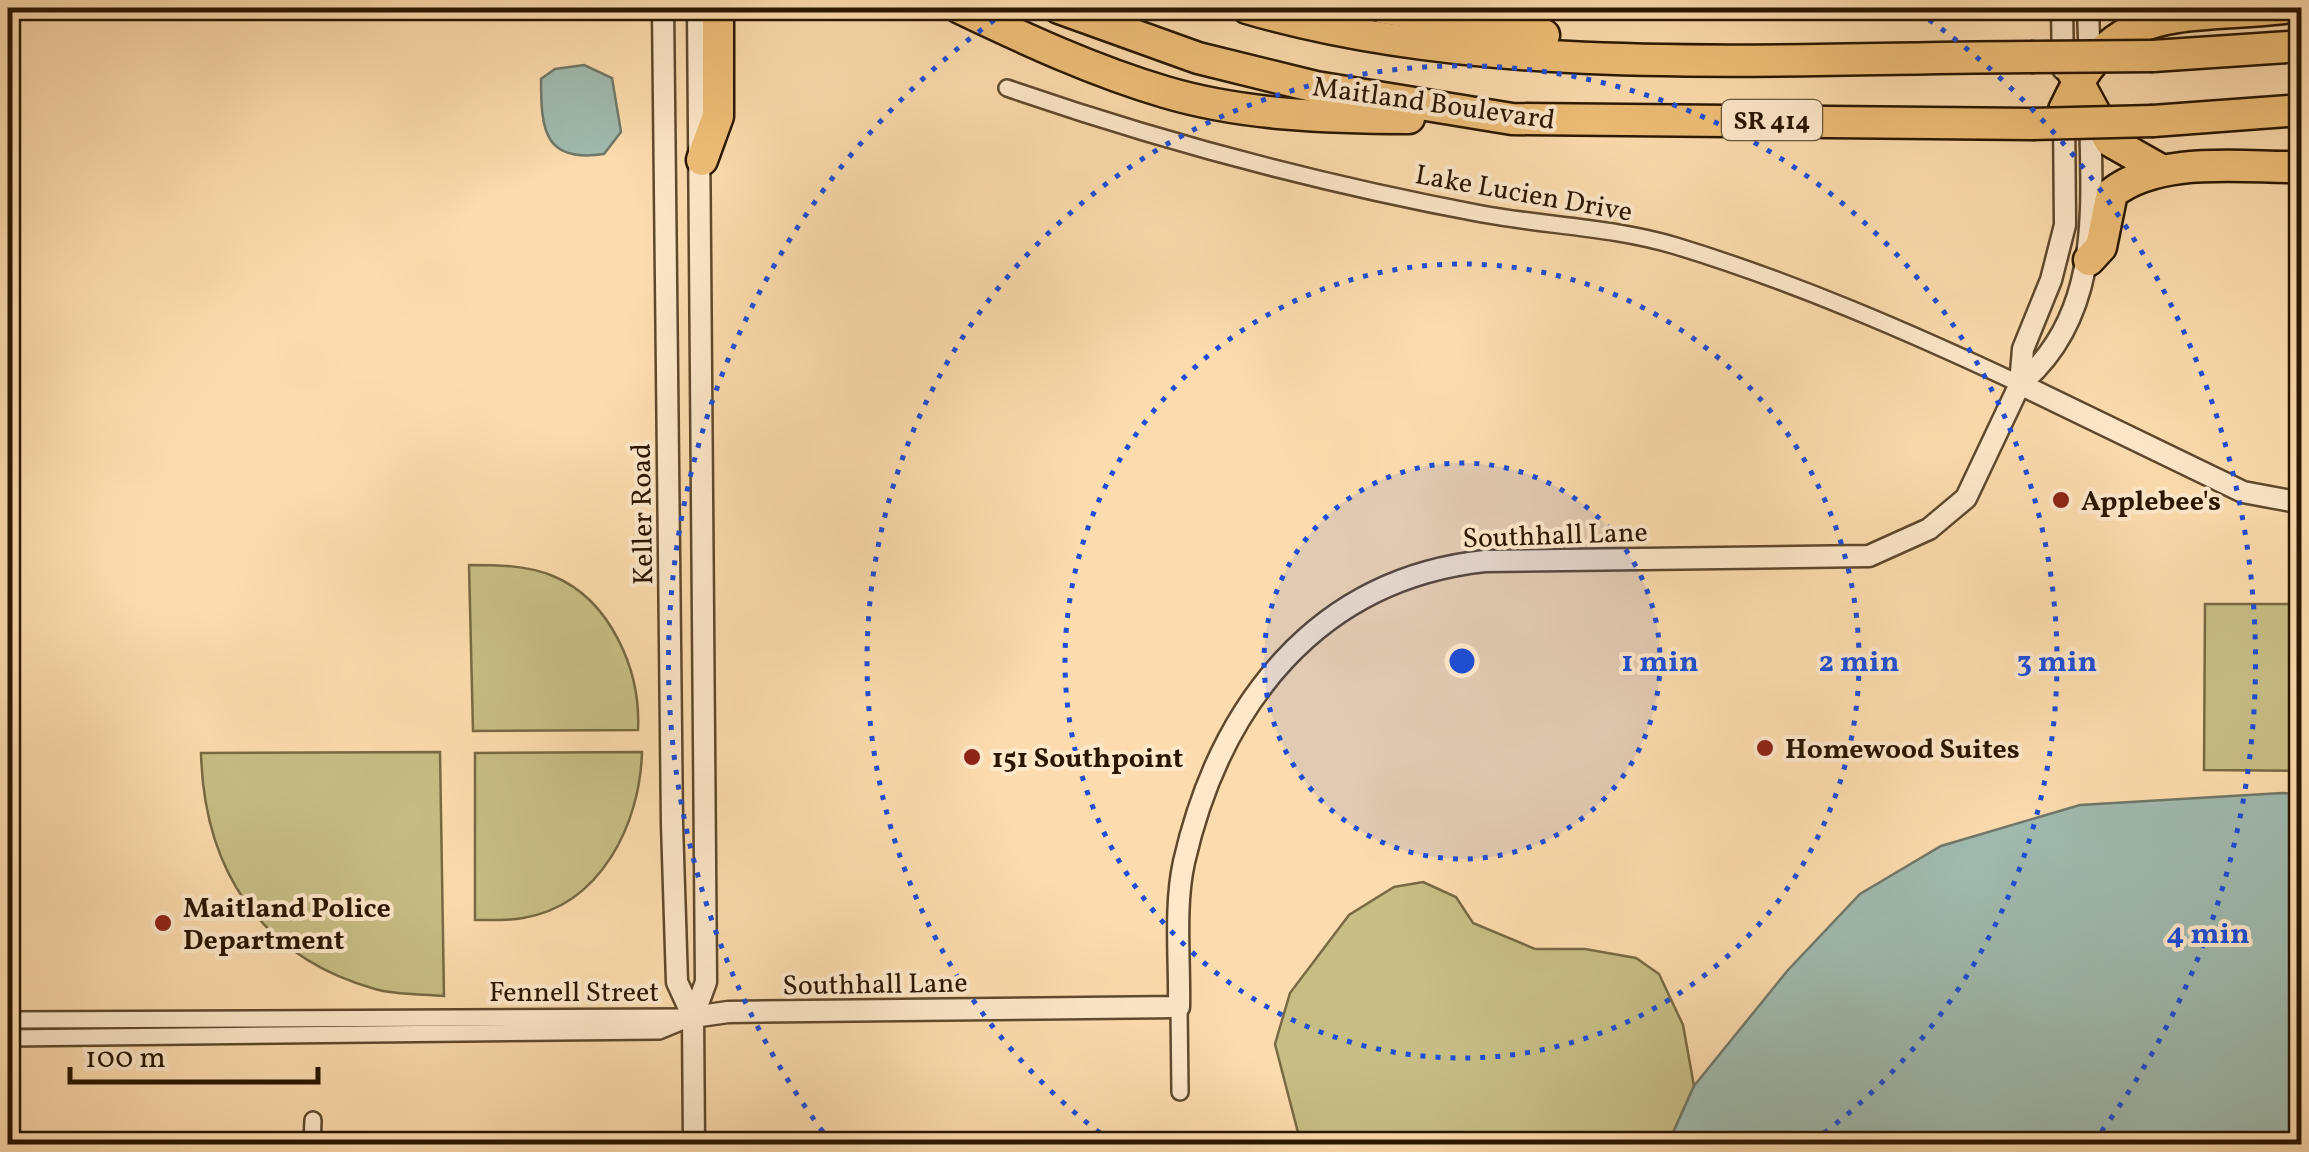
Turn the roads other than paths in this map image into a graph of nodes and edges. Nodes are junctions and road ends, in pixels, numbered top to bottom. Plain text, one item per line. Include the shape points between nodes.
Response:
1 (663, 8) edge
2 (698, 8) edge
3 (718, 8) edge
4 (960, 8) edge
5 (1059, 8) edge
6 (1247, 8) edge
7 (1383, 8) edge
8 (2062, 8) edge
9 (2088, 8) edge
10 (2284, 8) edge
11 (2302, 46) edge
12 (1751, 58) junction
13 (2076, 64) junction
14 (1006, 88) dead end
15 (2077, 110) junction
16 (2302, 110) edge
17 (1512, 119) junction
18 (2153, 122) junction
19 (2302, 130) edge
20 (702, 160) junction
21 (2302, 166) edge
22 (2162, 170) junction
23 (665, 191) junction
24 (702, 204) junction
25 (666, 218) junction
26 (2089, 260) junction
27 (2020, 384) junction
28 (2302, 503) edge
29 (702, 535) junction
30 (669, 536) junction
31 (1178, 1007) junction
32 (693, 1017) junction
33 (143, 1019) junction
34 (8, 1020) edge
35 (144, 1037) junction
36 (8, 1038) edge
37 (1180, 1092) dead end
38 (313, 1120) dead end
39 (312, 1144) edge
40 (694, 1144) edge

1 - 23 street, Keller Road
2 - 20 street, Keller Road
3 - 20 highway via 718,116
4 - 17 highway via 1054,53 1168,94 1344,118
5 - 17 highway, Maitland Boulevard / SR 414 via 1232,66
6 - 12 highway, Maitland Boulevard via 1460,50
7 - 12 highway via 1496,30
8 - 13 street
9 - 13 street
10 - 13 highway via 2154,16
11 - 12 highway, Maitland Boulevard, bridge via 2152,56
13 - 15 highway
14 - 27 street, Lake Lucien Drive via 1365,187 1675,246 1900,328
15 - 22 highway via 2110,141
15 - 26 street
15 - 27 street via 2065,225 2052,280 2023,349
16 - 18 highway, Maitland Boulevard / SR 414
17 - 18 highway, Maitland Boulevard / SR 414, bridge
18 - 19 highway
20 - 24 street, Keller Road
21 - 22 highway
22 - 26 highway via 2112,193 2101,247
23 - 24 street
23 - 25 street, Keller Road
24 - 25 street
24 - 29 street, Keller Road
25 - 30 street, Keller Road
26 - 27 street via 2049,360
27 - 28 street via 2244,492
27 - 31 street, Southhall Lane via 1966,498 1929,529 1868,556 1435,566 1327,618 1246,705 1209,786 1184,864
29 - 30 street
29 - 32 street, Keller Road via 706,982
30 - 32 street, Keller Road via 678,982
31 - 32 street, Southhall Lane
31 - 37 street, Southhall Lane
32 - 33 street, Fennell Street
32 - 35 street, Fennell Street via 659,1031
32 - 40 street, Keller Road
33 - 34 street, Fennell Street
33 - 35 street
35 - 36 street, Fennell Street
38 - 39 street

